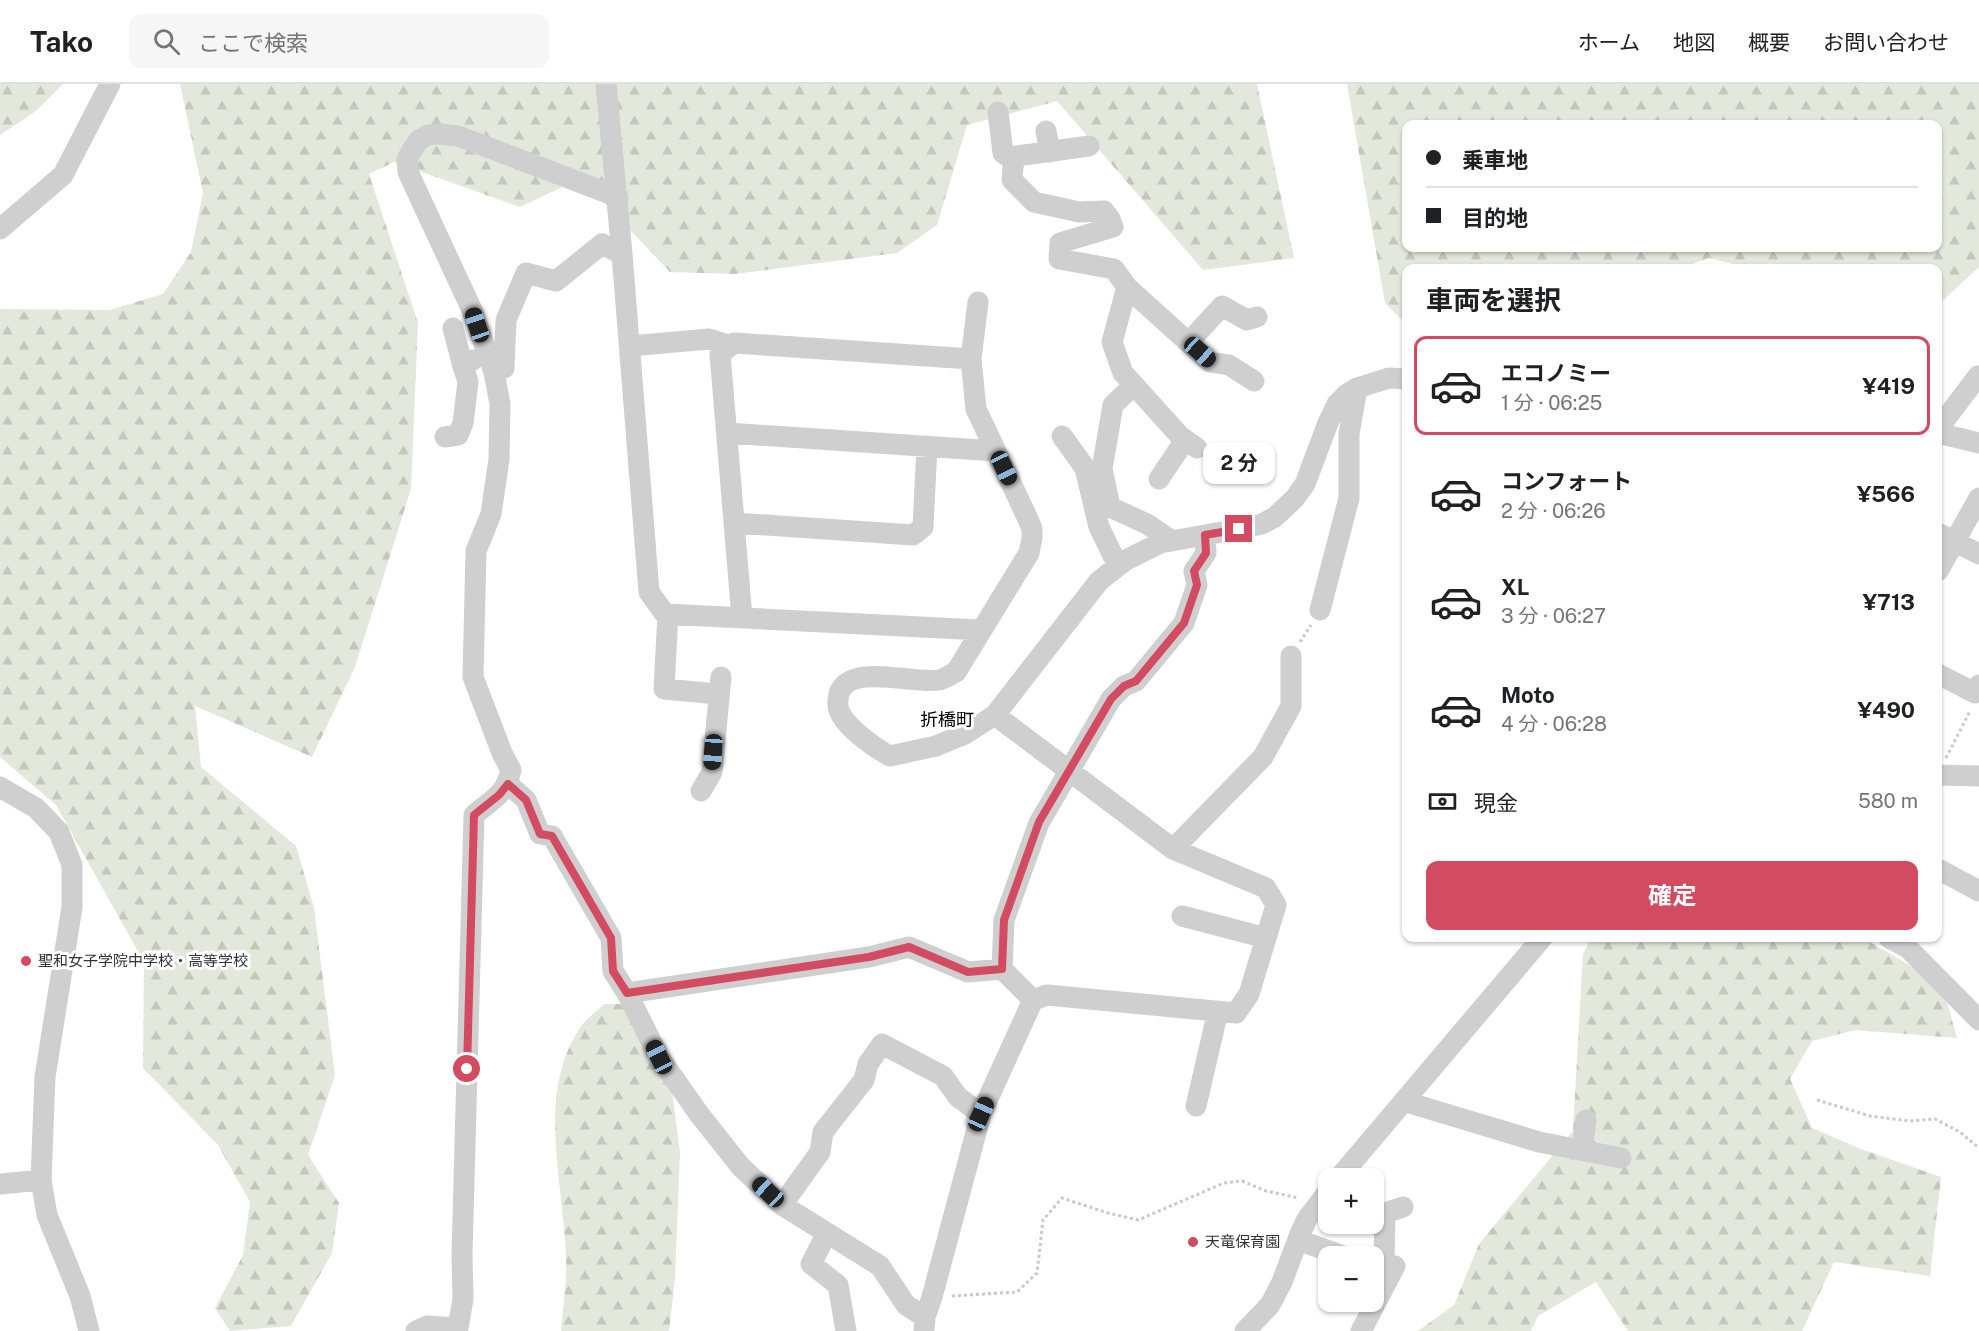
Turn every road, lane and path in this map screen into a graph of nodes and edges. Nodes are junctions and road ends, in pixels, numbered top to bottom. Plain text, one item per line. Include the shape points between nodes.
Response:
1 (110, 84) edge
2 (606, 84) edge
3 (998, 112) dead end
4 (1089, 146) dead end
5 (1015, 161) junction
6 (618, 196) junction
7 (0, 229) edge
8 (622, 254) junction
9 (1127, 287) junction
10 (978, 303) dead end
11 (1257, 317) dead end
12 (453, 328) dead end
13 (1189, 342) junction
14 (630, 346) junction
15 (731, 346) junction
16 (971, 359) junction
17 (462, 363) junction
18 (491, 364) junction
19 (1978, 376) edge
20 (1402, 379) edge
21 (1254, 381) dead end
22 (1134, 385) junction
23 (1357, 388) junction
24 (1942, 419) edge
25 (1942, 421) edge
26 (728, 433) junction
27 (1062, 436) dead end
28 (445, 437) dead end
29 (1979, 443) edge
30 (927, 446) junction
31 (996, 451) junction
32 (1159, 480) dead end
33 (1979, 498) edge
34 (735, 523) junction
35 (1205, 535) junction
36 (1946, 537) edge
37 (1172, 541) junction
38 (1942, 554) edge
39 (1979, 554) edge
40 (1118, 566) junction
41 (1320, 610) joint
42 (668, 614) junction
43 (742, 618) junction
44 (981, 630) junction
45 (1291, 656) joint
46 (1942, 676) edge
47 (1977, 689) edge
48 (994, 715) junction
49 (1942, 767) edge
50 (1942, 769) edge
51 (1068, 770) junction
52 (1979, 776) edge
53 (508, 784) junction
54 (0, 787) edge
55 (701, 791) dead end
56 (1173, 849) junction
57 (1942, 871) edge
58 (1977, 885) edge
59 (1182, 916) dead end
60 (1266, 938) junction
61 (1539, 942) edge
62 (1897, 942) edge
63 (1002, 969) junction
64 (627, 993) junction
65 (1033, 1000) junction
66 (1218, 1011) junction
67 (1979, 1020) edge
68 (1406, 1099) junction
69 (1817, 1100) dead end
70 (1196, 1106) dead end
71 (981, 1114) junction
72 (1586, 1120) dead end
73 (1979, 1148) edge
74 (1582, 1150) junction
75 (1621, 1158) dead end
76 (1347, 1168) edge
77 (41, 1180) junction
78 (0, 1184) edge
79 (1318, 1195) edge
80 (1318, 1204) edge
81 (782, 1205) junction
82 (1403, 1207) dead end
83 (828, 1233) junction
84 (1298, 1240) junction
85 (1381, 1246) edge
86 (1318, 1247) edge
87 (1384, 1265) edge
88 (1384, 1287) edge
89 (1371, 1312) edge
90 (927, 1315) edge
91 (89, 1331) edge
92 (416, 1331) edge
93 (846, 1331) edge
94 (1245, 1331) edge
95 (1361, 1331) edge

1 - 7 street via 63,175
2 - 6 street
3 - 5 street via 1003,153
4 - 5 street via 1048,141 1016,156
5 - 9 street via 1012,180 1034,202 1079,212 1104,212 1113,227 1060,243 1059,259 1114,269
6 - 8 street
6 - 18 street via 458,136 428,135 411,150 408,172 459,280
8 - 14 street
8 - 18 street via 602,244 556,281 526,273 506,320 504,368
9 - 13 street
9 - 22 street via 1112,342 1123,373
10 - 16 street
11 - 13 street via 1247,320 1222,306
12 - 17 street
13 - 21 street via 1210,362 1229,365
14 - 15 street via 709,339
14 - 42 street via 649,592
15 - 16 street via 734,343
15 - 26 street via 720,354
16 - 31 street via 976,409
17 - 18 street
17 - 28 street via 468,382 463,423 458,435
18 - 53 street via 500,404 499,459 491,514 476,551 473,677 511,770
19 - 24 street
20 - 23 street via 1389,378
22 - 32 street via 1191,444
22 - 37 street via 1113,405 1102,469 1110,507
23 - 35 street via 1337,404 1305,484 1288,505 1262,524
23 - 41 street via 1349,434 1349,498
25 - 29 street
26 - 30 street
26 - 34 street
27 - 40 street via 1085,468 1099,527
30 - 31 street
30 - 34 street via 923,527 913,536
31 - 44 street via 1028,519 1032,538 1029,553
33 - 36 street
34 - 43 street
35 - 37 street
35 - 51 street via 1206,553 1194,571 1197,585 1184,623 1136,681 1111,699
36 - 38 street
36 - 39 street
37 - 40 street via 1160,543
40 - 48 street via 1099,581
41 - 45 path
42 - 43 street
42 - 55 street via 664,689 719,686 712,772
43 - 44 street
44 - 48 street via 956,672 940,680 859,676 842,688 838,710 877,750 890,756 936,746 965,734
45 - 56 street via 1291,706 1263,757
46 - 47 street
47 - 49 path via 1970,712
48 - 51 street
50 - 52 street
51 - 56 street
51 - 63 street via 1039,822 1004,920
53 - 64 street via 526,800 540,834 552,836 611,938 613,971
53 - 92 street via 474,815 458,1328 427,1326
54 - 77 street via 36,808 59,832 72,866 72,907 45,1077
56 - 60 street via 1266,888 1276,904
57 - 58 street
59 - 60 street
60 - 66 street via 1249,994 1236,1013
61 - 68 street
62 - 67 street via 1908,948
63 - 64 street via 968,972 909,947 869,957
63 - 65 street
64 - 81 street via 659,1057 699,1114 741,1167
65 - 66 street via 1047,995
65 - 71 street
66 - 70 street
68 - 74 street via 1539,1142
68 - 76 street
69 - 73 path via 1870,1116 1910,1121 1935,1119
71 - 81 street via 958,1097 942,1076 882,1044 868,1064 864,1080 823,1132 820,1152
71 - 90 street
72 - 74 street
74 - 75 street
77 - 78 street
77 - 91 street via 47,1215 80,1296
79 - 90 path via 1266,1191 1242,1181 1224,1183 1138,1220 1062,1198 1043,1220 1037,1273 1017,1292
80 - 84 street
81 - 83 street
82 - 85 street via 1385,1213
83 - 90 street via 880,1266 906,1305
83 - 93 street via 811,1264 838,1285
84 - 86 street
84 - 94 street via 1269,1305
87 - 88 street via 1395,1266
89 - 95 street

